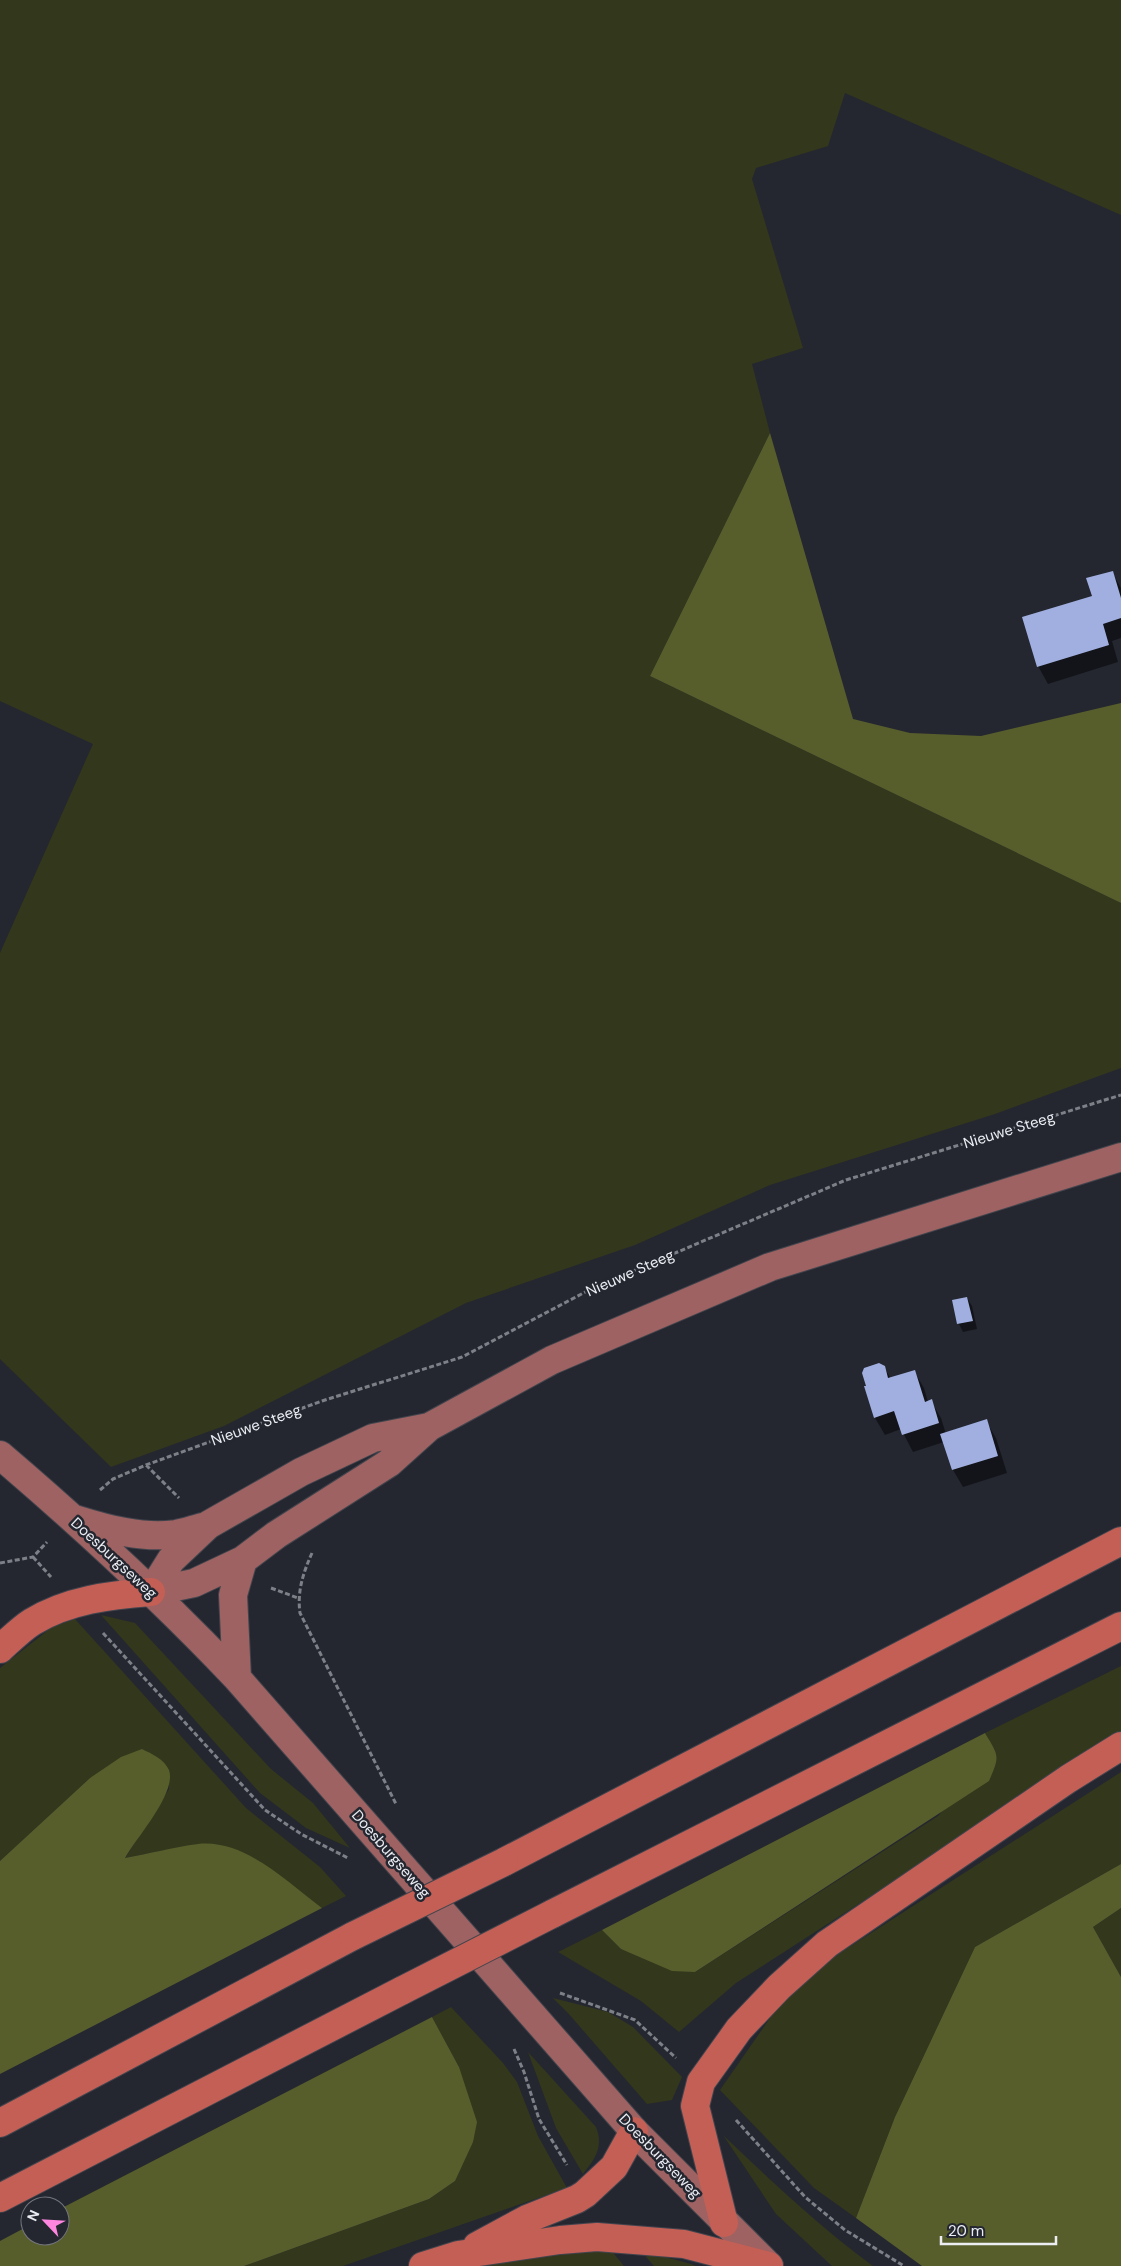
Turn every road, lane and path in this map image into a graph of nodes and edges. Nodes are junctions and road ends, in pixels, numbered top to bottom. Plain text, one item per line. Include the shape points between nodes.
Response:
1 (1121, 1095) edge
2 (1121, 1157) edge
3 (428, 1427) junction
4 (0, 1454) edge
5 (146, 1465) dead end
6 (69, 1517) junction
7 (208, 1525) junction
8 (1121, 1541) edge
9 (315, 1545) dead end
10 (33, 1557) dead end
11 (243, 1560) junction
12 (0, 1563) edge
13 (151, 1592) junction
14 (1121, 1626) edge
15 (0, 1649) edge
16 (237, 1678) junction
17 (1121, 1746) edge
18 (398, 1808) dead end
19 (554, 1991) dead end
20 (701, 2082) junction
21 (0, 2124) edge
22 (634, 2131) junction
23 (0, 2198) edge
24 (724, 2223) junction
25 (458, 2256) junction
26 (423, 2266) edge
27 (769, 2266) edge
28 (904, 2266) edge

1 - 5 path, Nieuwe Steeg via 846,1180 591,1289 462,1357 322,1400
2 - 3 main road via 770,1267 552,1360
3 - 7 main road via 372,1438 301,1472
3 - 11 main road via 389,1463 276,1535
4 - 6 main road, Doesburgseweg
6 - 7 main road via 108,1529 144,1534 175,1534
6 - 13 main road, Doesburgseweg
7 - 13 main road via 171,1560
8 - 21 highway, bridge via 504,1862 353,1936
9 - 18 path via 298,1598 300,1613
10 - 12 path
11 - 13 main road via 194,1583
11 - 16 main road via 233,1594
13 - 15 highway via 104,1596 76,1603 32,1622
13 - 16 main road, Doesburgseweg
14 - 23 highway, bridge
16 - 22 main road, Doesburgseweg
17 - 20 highway via 826,1944 739,2029
19 - 20 path via 635,2020
20 - 24 highway via 695,2106
20 - 28 path via 805,2197 845,2230
22 - 24 main road, Doesburgseweg
22 - 25 highway via 614,2167 585,2194
24 - 27 main road, Doesburgseweg
25 - 26 highway
25 - 27 highway via 560,2240 607,2238 684,2244

